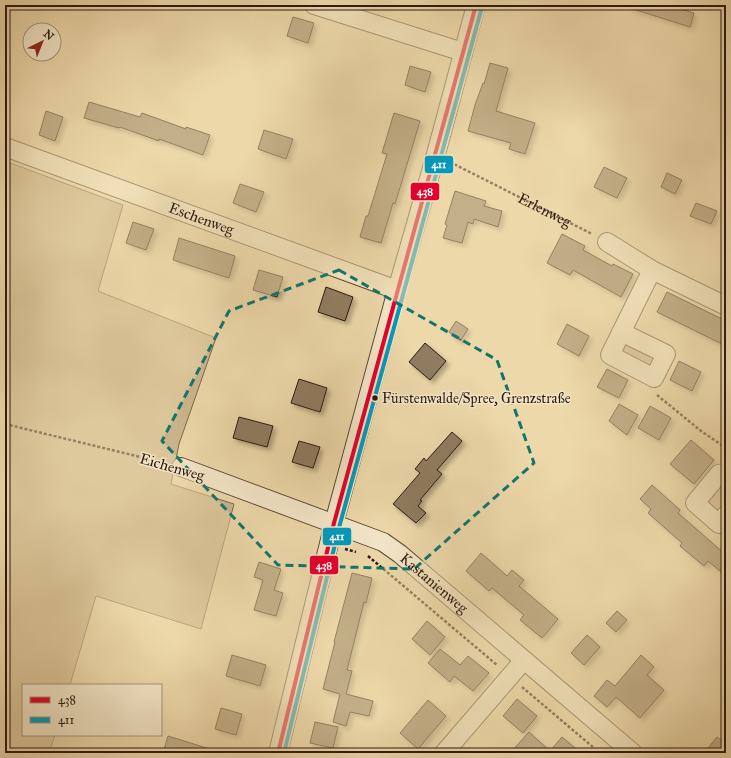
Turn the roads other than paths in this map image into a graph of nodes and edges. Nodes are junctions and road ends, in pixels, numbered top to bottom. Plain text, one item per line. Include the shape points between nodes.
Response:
1 (314, 5) edge
2 (476, 5) edge
3 (463, 52) junction
4 (5, 147) edge
5 (607, 242) road end
6 (652, 270) junction
7 (397, 290) junction
8 (726, 306) edge
9 (621, 332) junction
10 (181, 467) road end
11 (726, 473) edge
12 (726, 516) edge
13 (334, 523) junction
14 (524, 660) junction
15 (278, 753) edge
16 (444, 753) edge
17 (633, 753) edge

1 - 3 street
2 - 3 street
3 - 7 street
4 - 7 street, Eschenweg
5 - 6 street
6 - 8 street
6 - 9 street
7 - 13 street
9 - 9 street via 666,354 654,378 610,355
10 - 13 street, Eichenweg
11 - 12 street via 719,474 695,503 719,524
13 - 14 street, Kastanienweg via 389,546
13 - 15 street
14 - 16 street
14 - 17 street, Kastanienweg

